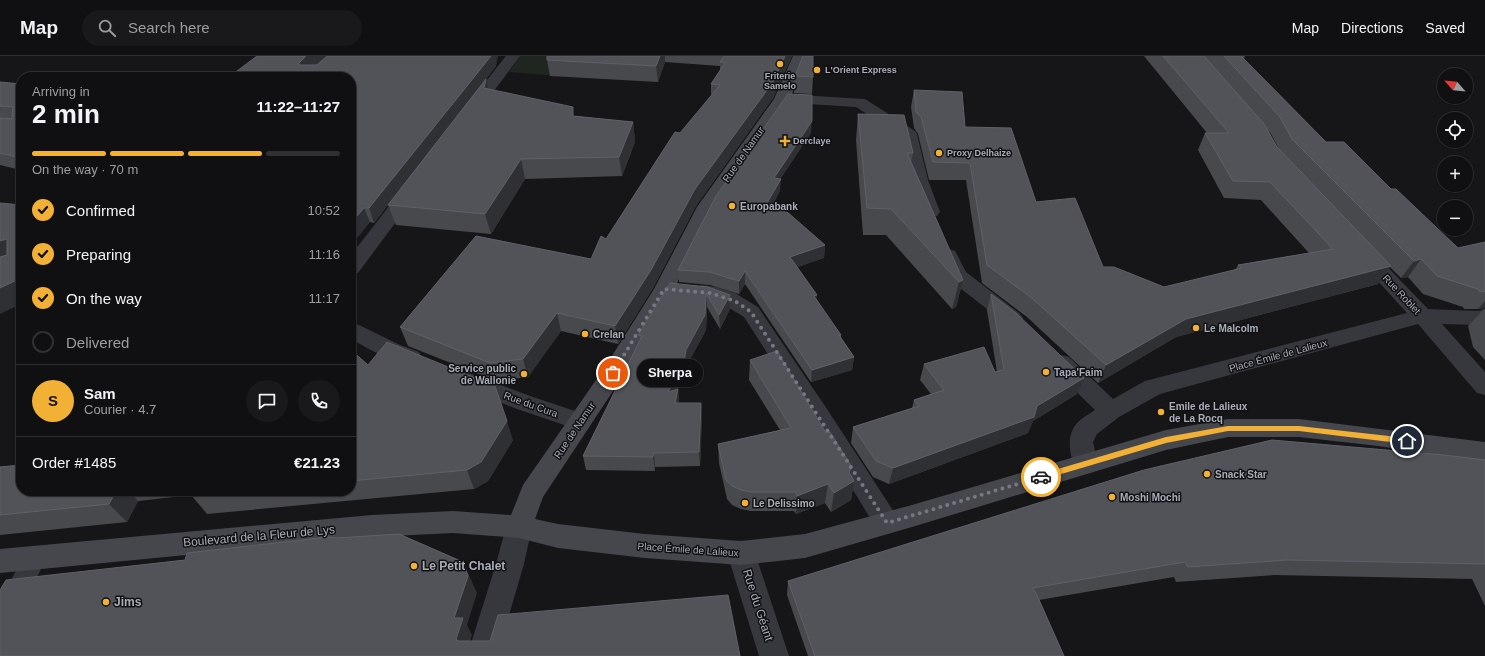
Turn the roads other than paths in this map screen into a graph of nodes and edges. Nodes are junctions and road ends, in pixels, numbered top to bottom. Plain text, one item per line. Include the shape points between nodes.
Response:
1 (513, 56) edge
2 (800, 56) edge
3 (782, 99) junction
4 (462, 124) edge
5 (420, 179) edge
6 (1349, 238) edge
7 (356, 262) edge
8 (664, 289) junction
9 (1422, 316) junction
10 (1485, 316) edge
11 (1025, 328) edge
12 (356, 333) edge
13 (1048, 350) edge
14 (1485, 387) edge
15 (1111, 411) junction
16 (579, 421) junction
17 (1485, 452) edge
18 (1086, 464) junction
19 (887, 523) junction
20 (519, 527) junction
21 (741, 553) junction
22 (35, 557) junction
23 (0, 561) edge
24 (14, 599) edge
25 (482, 656) edge
26 (774, 656) edge

1 - 4 street
2 - 3 main road, Rue de Namur
3 - 8 main road, Rue de Namur via 706,207
3 - 11 street via 860,102 909,134 919,180 938,233 958,276
5 - 7 street
6 - 9 street, Rue Roblet
8 - 16 main road, Rue de Namur via 613,373
8 - 19 street via 710,293 735,301 751,312
9 - 10 street, Place Émile de Lalieux
9 - 14 street
9 - 15 street, Place Émile de Lalieux via 1153,387
12 - 16 street, Rue du Cura via 390,350 525,403
13 - 15 street
15 - 18 street, Place Émile de Lalieux via 1087,428 1081,442
16 - 20 main road, Rue de Namur via 532,493
17 - 18 main road, Place Émile de Lalieux via 1299,428 1228,428 1166,440
18 - 19 main road, Place Émile de Lalieux
19 - 21 main road, Place Émile de Lalieux via 805,546
20 - 21 main road, Place Émile de Lalieux via 558,536 637,546
20 - 22 main road, Boulevard de la Fleur de Lys via 453,522 372,526
20 - 25 street, Rue de Namur
21 - 26 street, Rue du Géant
22 - 23 main road, Boulevard de la Fleur de Lys
22 - 24 lane

